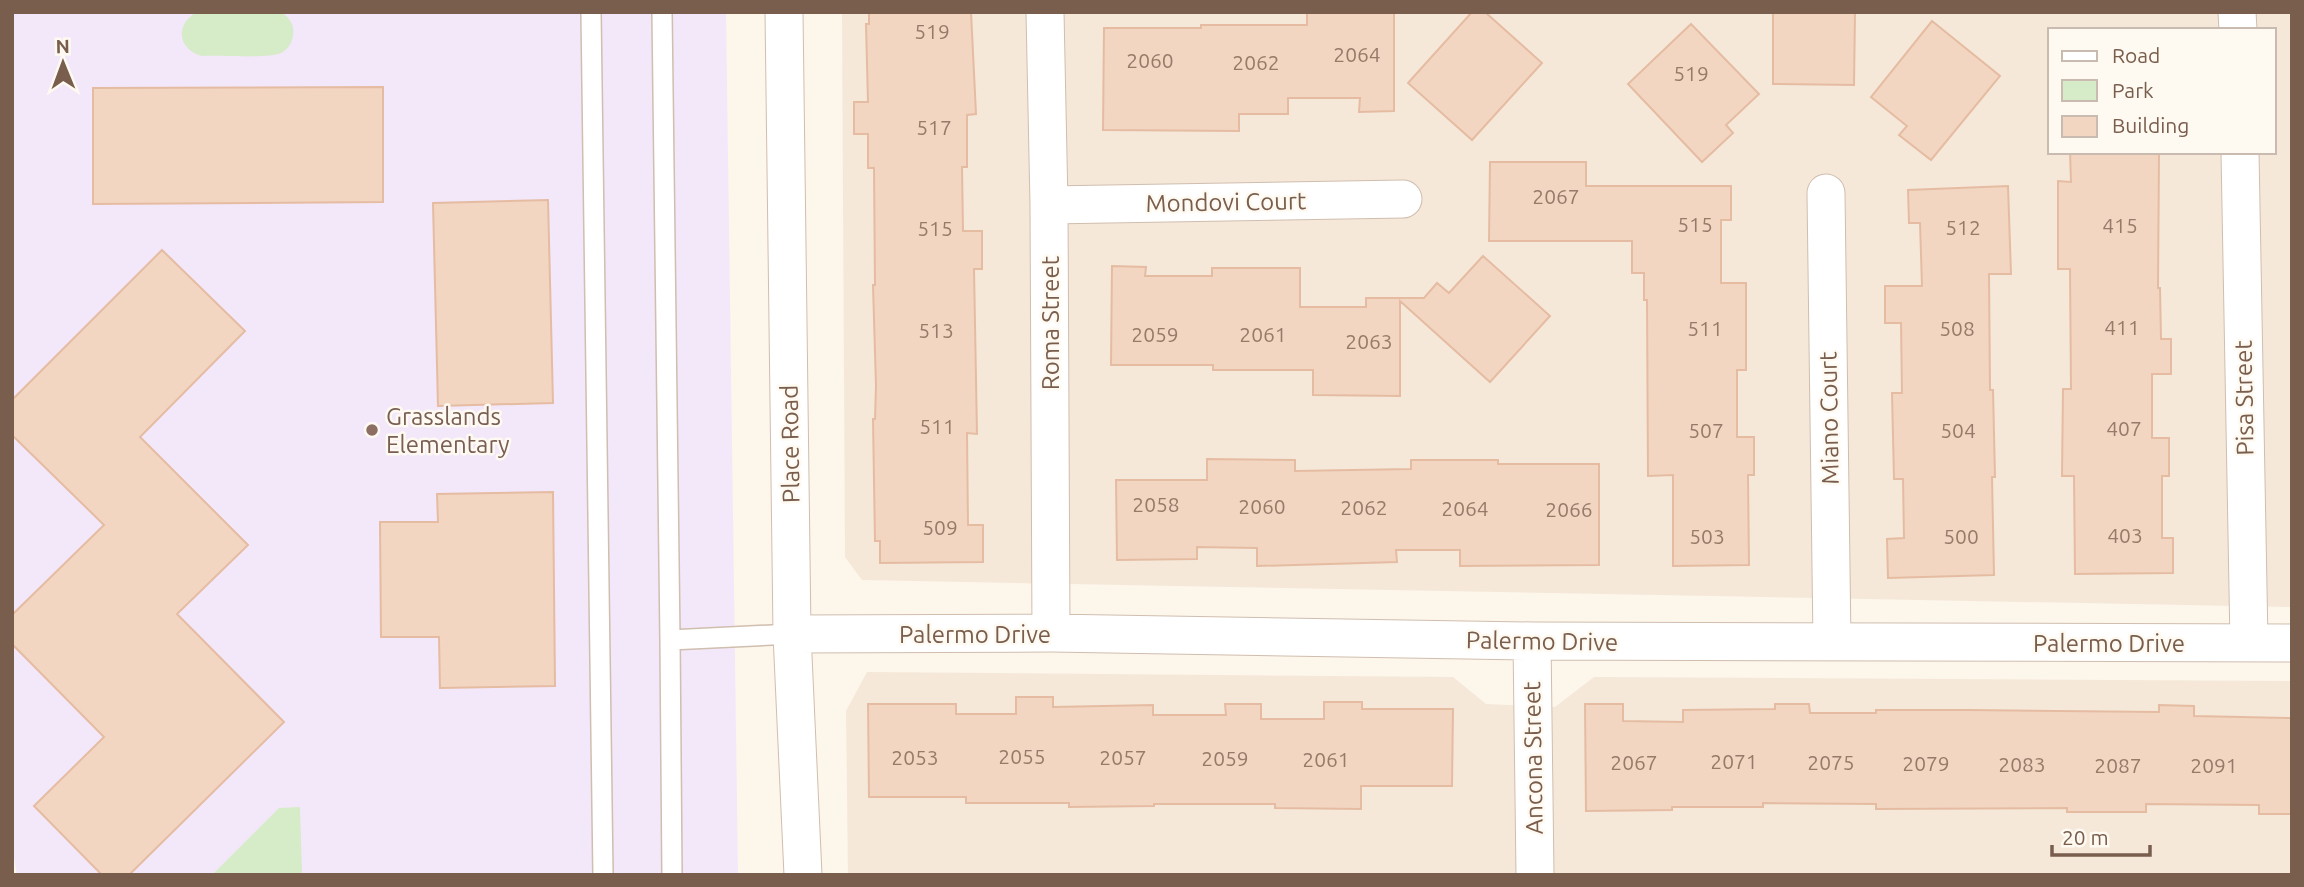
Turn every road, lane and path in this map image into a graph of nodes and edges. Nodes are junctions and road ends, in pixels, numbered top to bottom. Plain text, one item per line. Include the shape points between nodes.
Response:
1 (591, 12) edge
2 (662, 12) edge
3 (784, 12) edge
4 (1045, 12) edge
5 (2240, 154) edge
6 (1826, 193) dead end
7 (1404, 199) dead end
8 (1049, 205) junction
9 (1051, 633) junction
10 (792, 634) junction
11 (670, 640) junction
12 (1532, 641) junction
13 (1832, 642) junction
14 (2249, 643) junction
15 (2292, 643) edge
16 (603, 875) edge
17 (672, 875) edge
18 (803, 875) edge
19 (1535, 875) edge

1 - 16 lane
2 - 11 lane
3 - 10 street, Place Road
4 - 8 street, Roma Street
5 - 14 street, Pisa Street
6 - 13 street, Miano Court
7 - 8 street, Mondovi Court
8 - 9 street, Roma Street
9 - 10 street, Palermo Drive
9 - 12 street, Palermo Drive
10 - 11 lane
10 - 18 street, Place Road
11 - 17 lane
12 - 13 street, Palermo Drive
12 - 19 street, Ancona Street
13 - 14 street, Palermo Drive
14 - 15 street, Palermo Drive

